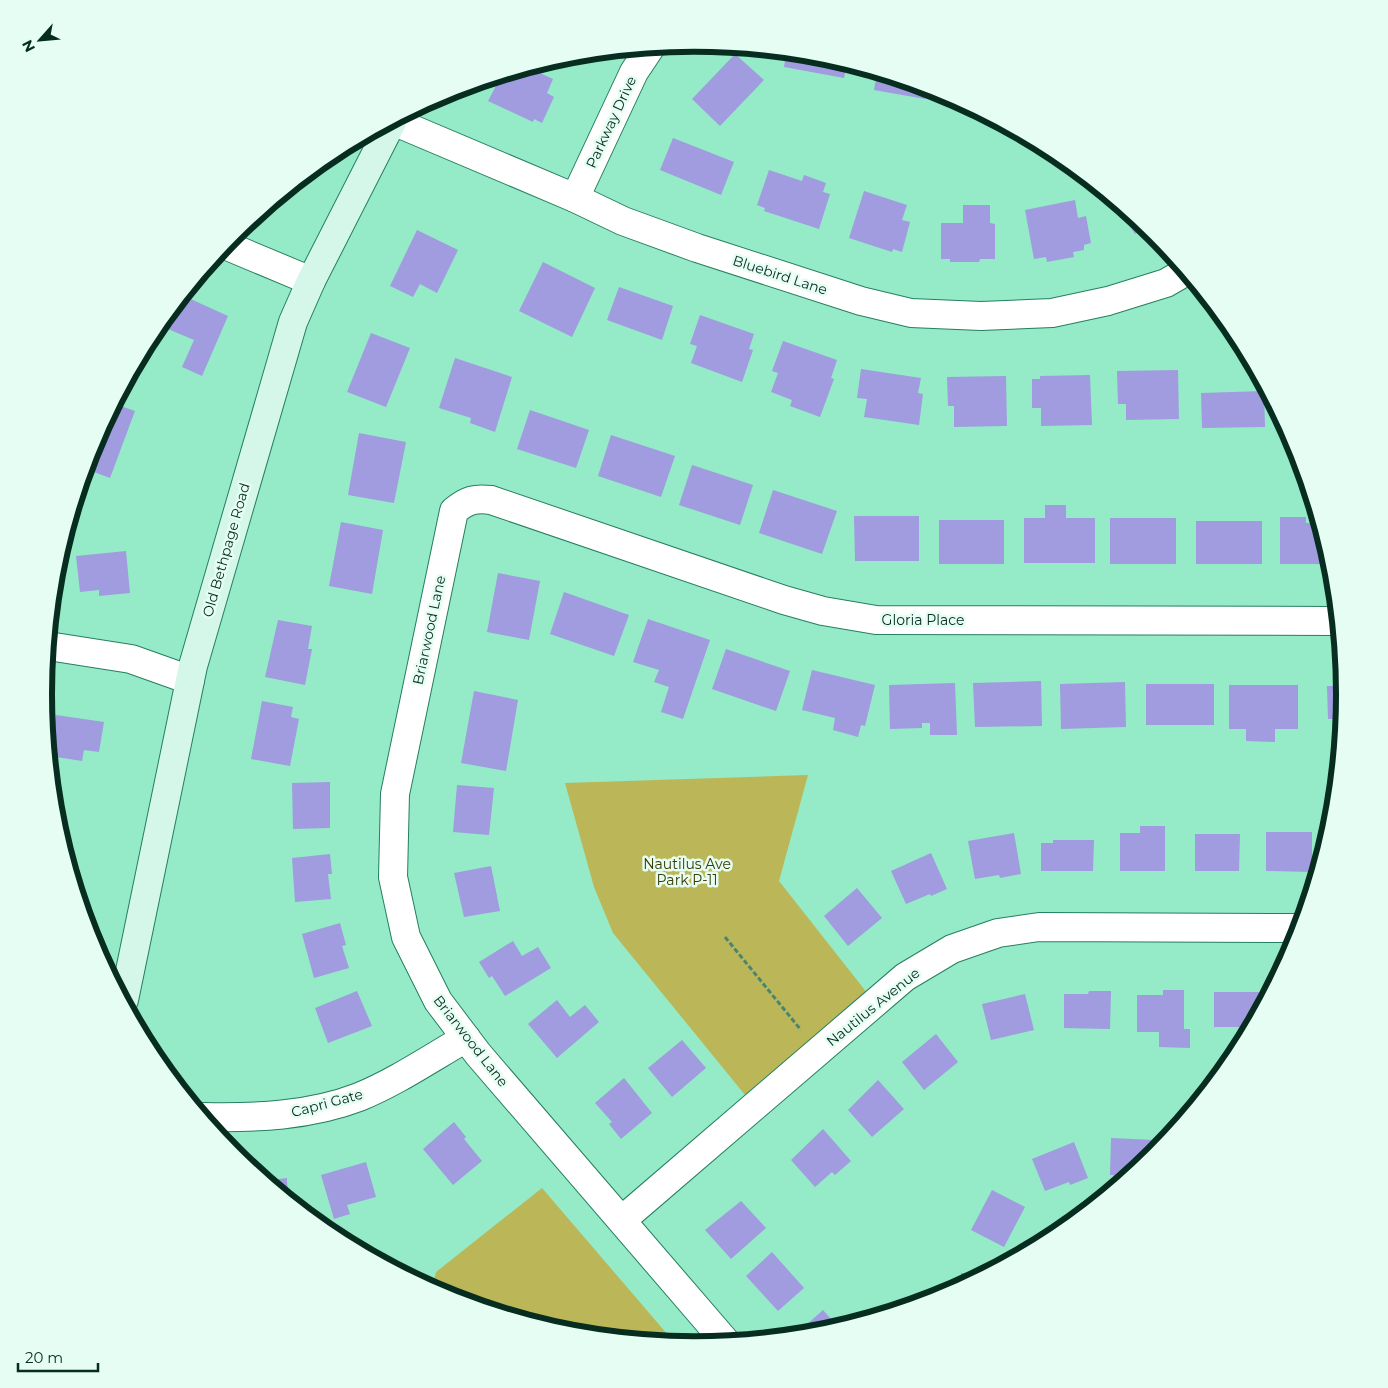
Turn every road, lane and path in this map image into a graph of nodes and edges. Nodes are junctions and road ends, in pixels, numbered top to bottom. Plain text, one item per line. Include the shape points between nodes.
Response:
1 (646, 55) edge
2 (400, 124) edge
3 (387, 131) edge
4 (575, 198) junction
5 (233, 248) edge
6 (1180, 275) edge
7 (310, 281) junction
8 (526, 513) joint
9 (1331, 621) edge
10 (54, 647) edge
11 (190, 680) junction
12 (1291, 928) edge
13 (725, 937) dead end
14 (126, 991) edge
15 (466, 1038) junction
16 (818, 1052) junction
17 (212, 1117) edge
18 (622, 1220) junction
19 (719, 1335) edge

1 - 4 street, Parkway Drive via 634,72
2 - 4 street, Bluebird Lane
3 - 7 main road, Old Bethpage Road
4 - 6 street, Bluebird Lane via 624,221 697,248 861,301 911,313 981,316 1052,313 1108,302 1166,283
5 - 7 street
7 - 11 main road, Old Bethpage Road via 293,322
8 - 9 street, Gloria Place via 784,600 876,620
8 - 15 street, Briarwood Lane via 491,500 477,499 464,502 454,511 395,794 393,877 406,937 438,1001
10 - 11 street via 131,659
11 - 14 main road, Old Bethpage Road
12 - 16 street, Nautilus Avenue via 1039,928 998,933 952,950 905,977
13 - 16 path
15 - 17 street, Capri Gate via 358,1097 302,1112 248,1118
15 - 18 street, Briarwood Lane
16 - 18 street, Nautilus Avenue
18 - 19 street, Briarwood Lane

